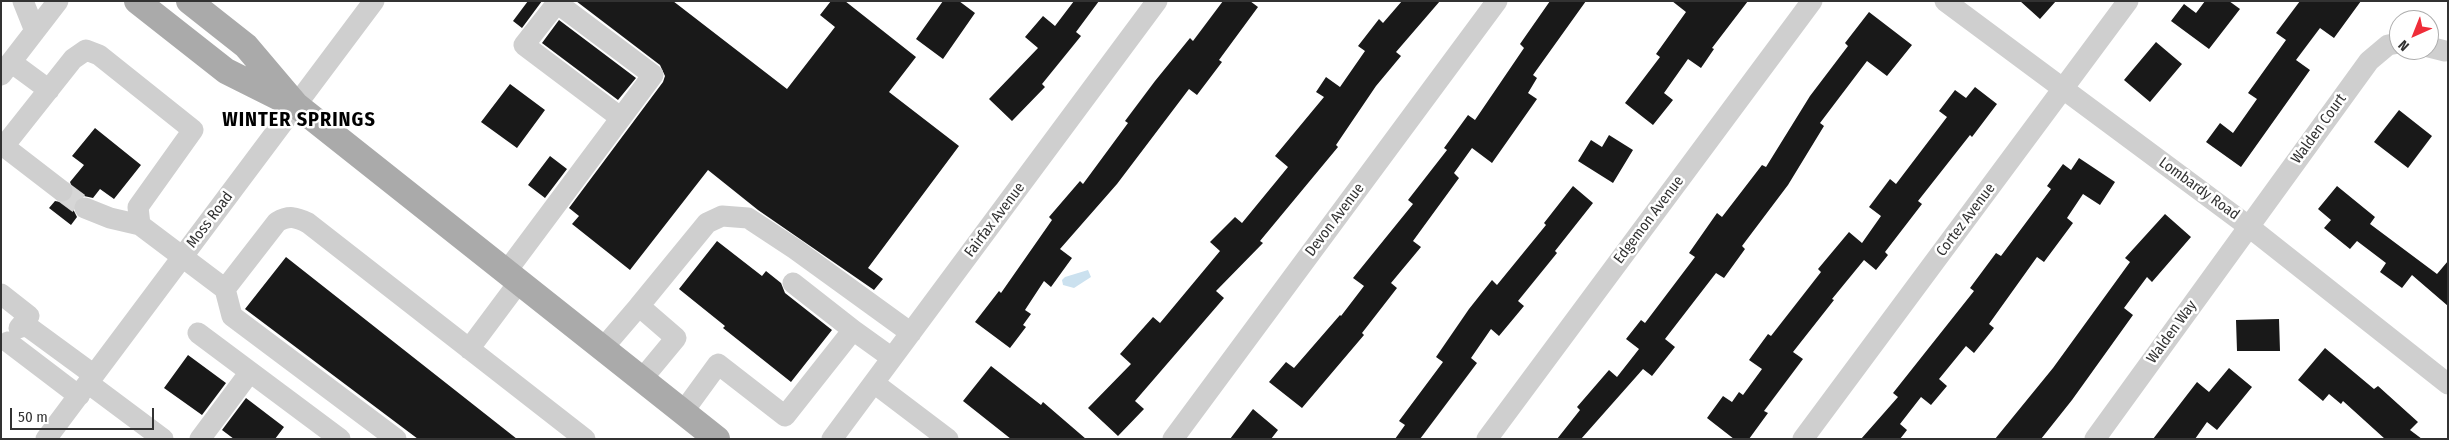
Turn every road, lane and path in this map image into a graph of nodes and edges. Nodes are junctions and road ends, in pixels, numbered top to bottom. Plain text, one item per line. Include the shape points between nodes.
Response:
1 (23, 1) edge
2 (137, 1) edge
3 (189, 1) edge
4 (374, 1) edge
5 (1157, 1) edge
6 (1497, 1) edge
7 (1812, 1) edge
8 (1945, 1) edge
9 (2128, 1) edge
10 (52, 3) edge
11 (35, 31) junction
12 (2389, 46) edge
13 (6, 68) edge
14 (49, 90) junction
15 (2063, 90) junction
16 (296, 106) junction
17 (622, 118) junction
18 (3, 145) edge
19 (62, 191) tunnel mouth
20 (85, 208) tunnel mouth
21 (140, 225) junction
22 (2248, 226) junction
23 (182, 257) junction
24 (513, 277) junction
25 (793, 283) dead end
26 (225, 289) junction
27 (1, 294) edge
28 (638, 306) junction
29 (23, 323) junction
30 (853, 330) junction
31 (198, 333) dead end
32 (911, 333) junction
33 (4, 346) edge
34 (603, 348) junction
35 (470, 349) junction
36 (892, 358) junction
37 (250, 372) junction
38 (642, 379) junction
39 (874, 383) junction
40 (2448, 384) edge
41 (87, 385) junction
42 (683, 412) junction
43 (46, 439) edge
44 (163, 439) edge
45 (200, 439) edge
46 (340, 439) edge
47 (396, 439) edge
48 (585, 439) edge
49 (717, 439) edge
50 (832, 439) edge
51 (948, 439) edge
52 (1172, 439) edge
53 (1487, 439) edge
54 (1803, 439) edge
55 (2095, 439) edge

1 - 11 street
2 - 16 main road via 226,71
3 - 16 main road via 246,46
4 - 16 street, Moss Road
5 - 32 street, Fairfax Avenue
6 - 52 street, Devon Avenue
7 - 53 street, Edgemon Avenue
8 - 15 street, Lombardy Road
9 - 15 street, Cortez Avenue
10 - 11 street
11 - 13 street
12 - 22 street, Walden Court via 2369,61
13 - 14 street
14 - 18 street
14 - 21 street via 73,59 86,50 99,54 193,130 138,207
15 - 22 street, Lombardy Road
15 - 54 street, Cortez Avenue
16 - 23 street, Moss Road
16 - 24 main road
17 - 17 street via 654,75 557,3 524,44
17 - 24 street
18 - 19 street
20 - 21 street
21 - 23 street
22 - 40 street, Lombardy Road
22 - 55 street, Walden Way
23 - 26 street
23 - 41 street, Moss Road
24 - 34 main road
24 - 35 street
25 - 30 street
26 - 35 street via 277,222 295,216
26 - 47 street via 232,316
27 - 29 street via 29,316
28 - 32 street via 707,223 722,216 748,218
28 - 34 street
28 - 38 street via 676,338
29 - 33 street
29 - 41 street
30 - 36 street
30 - 42 street via 786,416 718,364
31 - 37 street
32 - 36 street, Fairfax Avenue
33 - 41 street
34 - 38 main road
35 - 48 street
36 - 39 street, Fairfax Avenue
37 - 45 street
37 - 46 street
38 - 42 main road
39 - 50 street, Fairfax Avenue
39 - 51 street
41 - 43 street, Moss Road
41 - 44 street
42 - 49 main road

